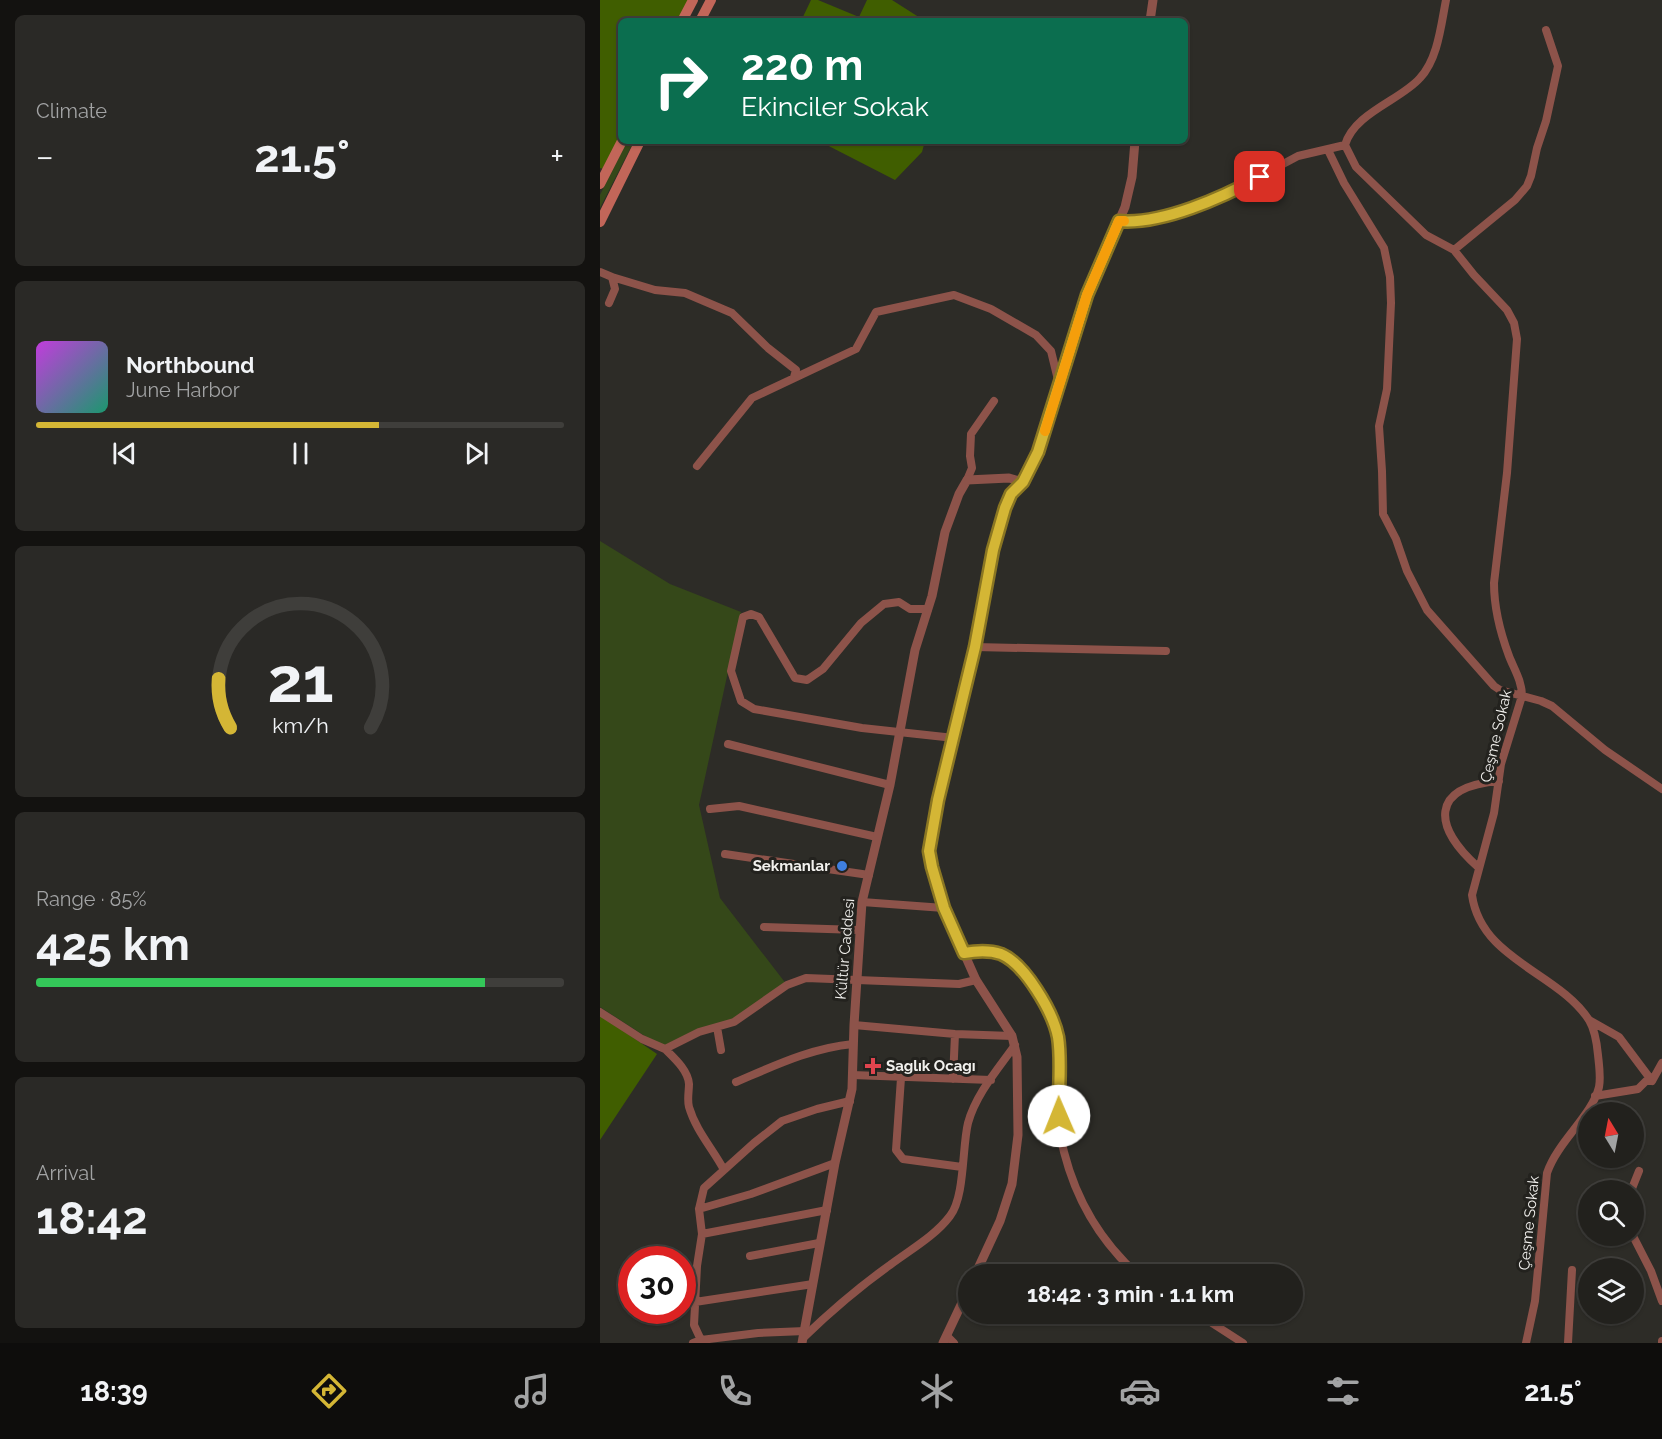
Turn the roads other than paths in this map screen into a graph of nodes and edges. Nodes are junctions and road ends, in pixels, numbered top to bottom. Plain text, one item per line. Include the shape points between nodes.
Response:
1 (693, 0) edge
2 (711, 0) edge
3 (1154, 0) edge
4 (1446, 0) edge
5 (684, 18) edge
6 (702, 18) edge
7 (1151, 18) edge
8 (1546, 30) dead end
9 (620, 144) edge
10 (639, 144) edge
11 (1135, 144) edge
12 (1345, 145) junction
13 (1328, 150) junction
14 (604, 169) edge
15 (600, 184) edge
16 (1119, 221) junction
17 (600, 222) edge
18 (1454, 250) junction
19 (600, 272) edge
20 (612, 277) junction
21 (609, 303) dead end
22 (794, 377) junction
23 (1059, 385) junction
24 (994, 401) dead end
25 (697, 466) dead end
26 (967, 480) junction
27 (1023, 482) junction
28 (928, 609) junction
29 (975, 647) junction
30 (1166, 651) dead end
31 (1522, 696) junction
32 (900, 731) junction
33 (954, 738) junction
34 (728, 744) dead end
35 (1499, 781) junction
36 (890, 785) junction
37 (1662, 789) edge
38 (710, 809) dead end
39 (877, 837) junction
40 (725, 854) dead end
41 (1478, 867) junction
42 (869, 875) junction
43 (862, 902) junction
44 (944, 908) junction
45 (764, 927) dead end
46 (859, 930) junction
47 (964, 953) junction
48 (857, 979) junction
49 (976, 980) junction
50 (600, 1012) edge
51 (1589, 1020) junction
52 (717, 1026) junction
53 (854, 1026) junction
54 (955, 1034) junction
55 (1014, 1040) junction
56 (853, 1044) junction
57 (665, 1049) junction
58 (722, 1050) dead end
59 (1662, 1063) edge
60 (852, 1075) junction
61 (901, 1078) junction
62 (953, 1079) junction
63 (991, 1080) junction
64 (1652, 1081) junction
65 (736, 1082) dead end
66 (1595, 1096) junction
67 (850, 1101) junction
68 (835, 1163) junction
69 (962, 1167) junction
70 (724, 1170) junction
71 (1639, 1171) dead end
72 (1635, 1180) edge
73 (699, 1209) junction
74 (827, 1210) junction
75 (702, 1234) junction
76 (819, 1243) junction
77 (1638, 1246) edge
78 (750, 1256) dead end
79 (980, 1264) edge
80 (1127, 1264) edge
81 (1572, 1270) dead end
82 (696, 1284) edge
83 (813, 1284) junction
84 (1662, 1301) edge
85 (696, 1302) edge
86 (958, 1315) edge
87 (694, 1324) edge
88 (1214, 1324) edge
89 (803, 1337) edge
90 (948, 1340) edge
91 (697, 1341) edge
92 (1243, 1343) edge
93 (1526, 1343) edge
94 (1568, 1343) edge

1 - 5 main road
2 - 6 main road
3 - 7 street
4 - 12 street via 1426,72 1414,85 1374,111
8 - 18 street via 1558,66 1531,176 1515,200
9 - 14 main road
10 - 17 main road
11 - 16 street via 1132,177
12 - 13 street
12 - 18 street, Çeşme Sokak via 1356,167 1426,235
13 - 16 street via 1298,156 1244,186 1183,210 1146,220
13 - 31 street via 1384,248 1390,277 1387,390 1379,426 1385,521 1427,610 1494,686
14 - 15 main road
16 - 23 street via 1087,295
18 - 31 street, Çeşme Sokak via 1507,310 1517,339 1508,473 1494,591 1501,630
19 - 20 street
20 - 21 street via 615,289
20 - 22 street via 655,290 685,293 732,313 796,370
22 - 23 street via 856,349 876,312 954,296 991,309 1036,335 1051,351
22 - 25 street via 752,398
23 - 27 street via 1038,452
24 - 26 street via 971,434 972,468
26 - 27 street via 1009,478
26 - 28 street, Kültür Caddesi via 945,532
27 - 29 street via 1011,494 997,536
28 - 32 street, Kültür Caddesi via 915,650
28 - 32 street via 910,609 899,602 884,604 861,623 823,669 807,680 795,678 788,670 759,617 743,617 739,629 731,671 741,701 754,709
29 - 30 street
29 - 33 street
31 - 35 street, Çeşme Sokak
31 - 37 street via 1552,706 1605,750
32 - 33 street
32 - 36 street, Kültür Caddesi
33 - 44 street via 929,851
34 - 36 street
35 - 41 street, Çeşme Sokak
35 - 41 street via 1464,788 1451,798 1445,811 1445,825 1454,843
36 - 39 street, Kültür Caddesi
38 - 39 street via 739,806
39 - 42 street, Kültür Caddesi
40 - 42 street
41 - 51 street, Çeşme Sokak via 1473,906 1494,941 1568,998
42 - 43 street, Kültür Caddesi
43 - 44 street
43 - 46 street, Kültür Caddesi
44 - 47 street
45 - 46 street
46 - 48 street, Kültür Caddesi
47 - 49 street
47 - 80 street via 1002,954 1040,994 1058,1039 1059,1116 1069,1169 1094,1224
48 - 49 street via 959,984
48 - 52 street via 806,978 787,985 734,1022
48 - 53 street, Kültür Caddesi
49 - 55 street
50 - 57 street
51 - 64 street via 1619,1037
51 - 66 street, Çeşme Sokak via 1596,1038 1599,1068
52 - 57 street
52 - 58 street
53 - 54 street
53 - 56 street, Kültür Caddesi
54 - 55 street
54 - 62 street
55 - 63 street
55 - 79 street via 1018,1098 1016,1162 1006,1206
56 - 60 street, Kültür Caddesi
56 - 65 street via 830,1046 789,1059
57 - 70 street via 689,1081 688,1106
59 - 64 street
60 - 61 street
60 - 67 street, Kültür Caddesi
61 - 62 street
61 - 69 street via 896,1150 903,1160
62 - 63 street
63 - 69 street via 976,1102 968,1124
64 - 66 street via 1638,1089
66 - 93 street, Çeşme Sokak via 1554,1155 1547,1173 1535,1301
67 - 68 street, Kültür Caddesi
67 - 70 street via 782,1122
68 - 73 street
68 - 74 street, Kültür Caddesi
69 - 89 street via 951,1215 937,1230
70 - 73 street via 704,1188
71 - 72 street
73 - 75 street
74 - 75 street
74 - 76 street, Kültür Caddesi
75 - 82 street
76 - 78 street
76 - 83 street, Kültür Caddesi
77 - 84 street
81 - 94 street
83 - 85 street
83 - 89 street, Kültür Caddesi
86 - 90 street
87 - 91 street
88 - 92 street
89 - 91 street via 758,1333

